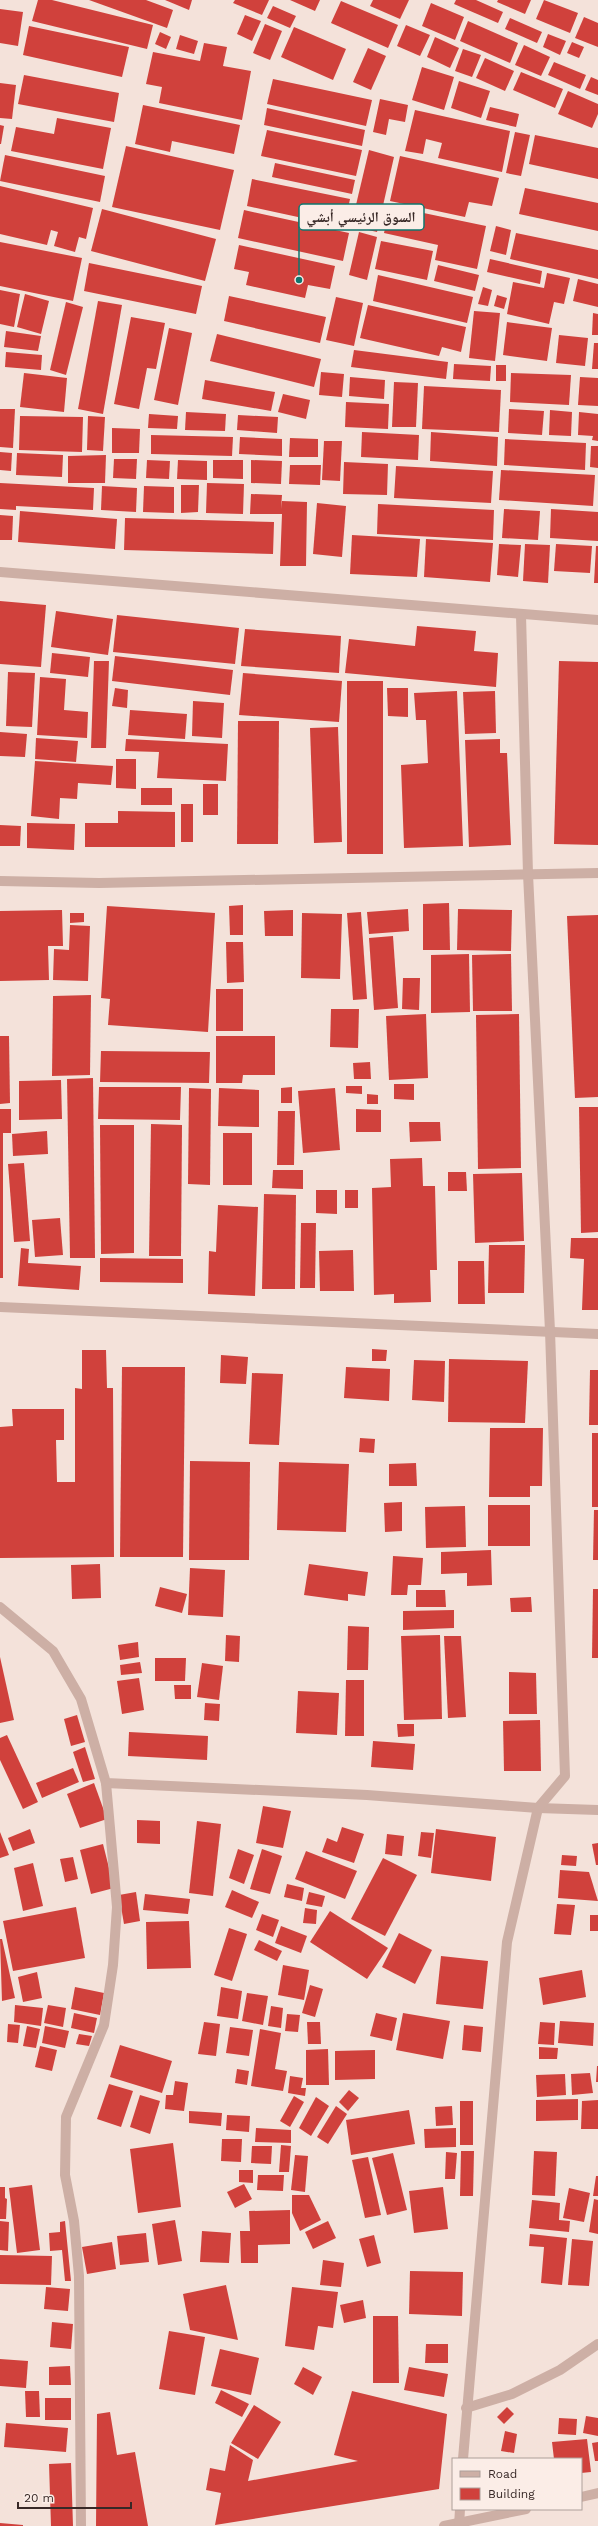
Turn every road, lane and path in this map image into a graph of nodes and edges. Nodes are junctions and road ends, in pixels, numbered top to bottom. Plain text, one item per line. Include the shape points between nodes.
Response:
1 (0, 572) edge
2 (521, 615) junction
3 (598, 620) edge
4 (598, 873) edge
5 (528, 874) junction
6 (0, 881) edge
7 (0, 1307) edge
8 (550, 1331) junction
9 (598, 1334) edge
10 (0, 1607) edge
11 (106, 1783) junction
12 (538, 1808) junction
13 (598, 1810) edge
14 (598, 2344) edge
15 (466, 2408) junction
16 (463, 2458) edge
17 (598, 2493) edge
18 (582, 2496) edge
19 (460, 2510) edge
20 (522, 2510) edge
21 (460, 2525) edge
22 (81, 2526) edge
23 (444, 2526) edge

1 - 2 street
2 - 3 street
2 - 5 street
4 - 5 street
5 - 6 street via 107,882
5 - 8 street
7 - 8 street
8 - 9 street
8 - 12 street via 565,1776
10 - 11 street via 53,1651 81,1699
11 - 12 street via 367,1795
11 - 22 street via 117,1907 113,1965 104,2025 66,2117 64,2175 74,2220 79,2276
12 - 13 street
12 - 15 street via 507,1942
14 - 15 street via 560,2370 512,2394
15 - 16 street
17 - 18 street
19 - 21 street
20 - 21 street
21 - 23 street

